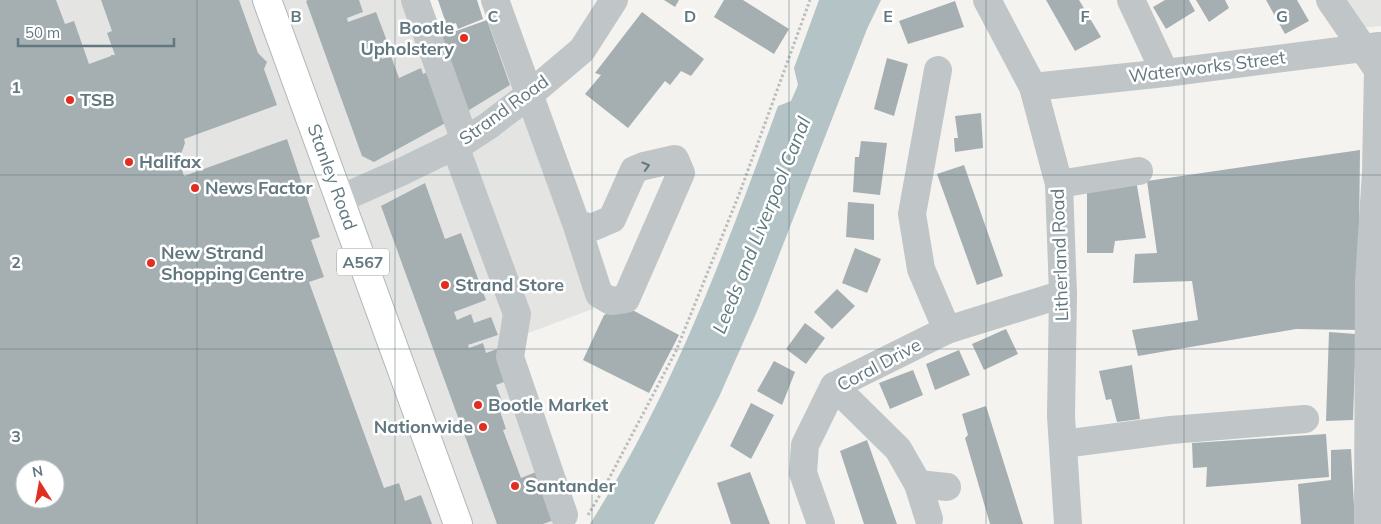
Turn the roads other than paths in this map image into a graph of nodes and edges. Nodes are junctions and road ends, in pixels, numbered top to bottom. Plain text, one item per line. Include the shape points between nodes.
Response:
1 (266, 0) edge
2 (414, 0) edge
3 (495, 0) edge
4 (614, 0) edge
5 (987, 0) edge
6 (1131, 0) edge
7 (1330, 0) edge
8 (1371, 47) edge
9 (938, 70) dead end
10 (1165, 73) junction
11 (1033, 87) junction
12 (530, 94) junction
13 (460, 144) junction
14 (1139, 171) dead end
15 (1379, 172) edge
16 (1059, 184) junction
17 (340, 199) junction
18 (576, 223) junction
19 (1375, 282) edge
20 (1063, 294) junction
21 (947, 330) junction
22 (834, 386) junction
23 (1305, 419) dead end
24 (1063, 444) junction
25 (918, 484) junction
26 (947, 487) dead end
27 (576, 515) road end
28 (929, 519) dead end
29 (458, 524) edge
30 (820, 524) edge
31 (1068, 524) edge
32 (1368, 524) edge

1 - 17 main road, Stanley Road / A567
2 - 13 street
3 - 12 street
4 - 12 street, Strand Road via 582,50
5 - 11 street, Litherland Road
6 - 10 street
7 - 8 street
8 - 10 street, Waterworks Street
8 - 15 street via 1378,70
9 - 21 street via 912,214 921,269
10 - 11 street, Waterworks Street
11 - 16 street, Litherland Road
12 - 13 street, Strand Road
12 - 18 street
13 - 17 street, Strand Road
13 - 27 street via 517,314 510,357
14 - 16 street
15 - 19 street
16 - 20 street, Litherland Road
17 - 29 main road, Stanley Road / A567
18 -> 18 street via 591,228 612,219 634,170 675,159 681,173 626,299 611,301 599,294
19 - 32 street
20 - 21 street, Coral Drive
20 - 24 street, Litherland Road
21 - 22 street, Coral Drive
22 - 25 street via 898,448
22 - 30 street, Coral Drive via 805,445 803,473
23 - 24 street via 1171,430
24 - 31 street, Litherland Road
25 - 26 street
25 - 28 street

